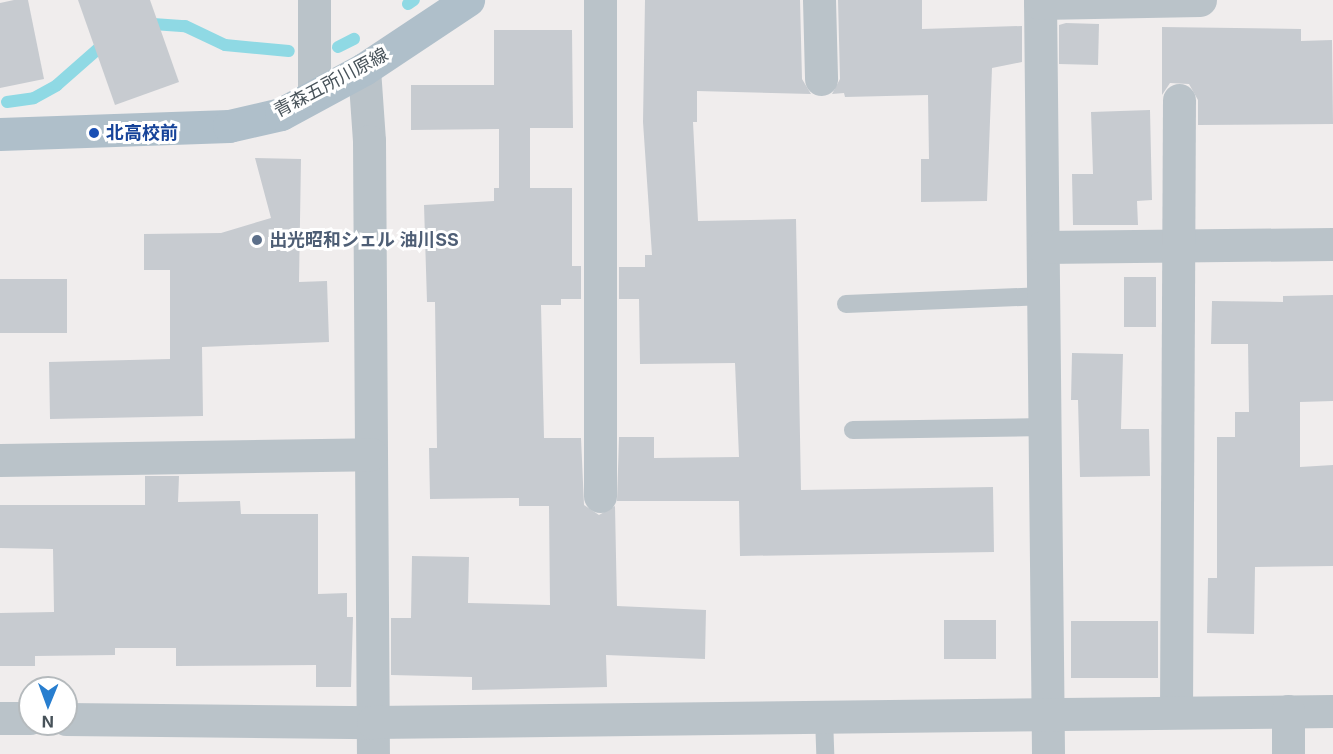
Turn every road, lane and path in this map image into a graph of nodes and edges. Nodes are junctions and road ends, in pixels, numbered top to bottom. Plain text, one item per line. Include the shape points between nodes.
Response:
1 (314, 0) edge
2 (468, 0) edge
3 (600, 0) edge
4 (819, 0) edge
5 (1200, 0) edge
6 (1040, 2) edge
7 (364, 69) junction
8 (820, 79) dead end
9 (314, 94) junction
10 (1179, 100) dead end
11 (0, 134) edge
12 (1333, 244) edge
13 (1177, 246) junction
14 (1042, 247) junction
15 (1043, 296) junction
16 (846, 304) dead end
17 (1045, 427) junction
18 (853, 430) dead end
19 (371, 454) junction
20 (0, 460) edge
21 (600, 496) dead end
22 (1288, 711) junction
23 (1333, 711) edge
24 (1176, 712) junction
25 (1048, 714) junction
26 (825, 717) junction
27 (0, 718) edge
28 (18, 718) edge
29 (78, 719) edge
30 (373, 722) junction
31 (374, 754) edge
32 (825, 754) edge
33 (1048, 754) edge
34 (1288, 754) edge

1 - 9 street
2 - 7 main road, 青森五所川原線
3 - 21 street
4 - 8 street
5 - 6 street
6 - 14 street
7 - 9 main road, 青森五所川原線
7 - 19 street via 369,141
9 - 11 main road, 青森五所川原線 via 281,114 229,126
10 - 13 street
12 - 13 street
13 - 14 street
13 - 24 street
14 - 15 street
15 - 16 lane
15 - 17 street
17 - 18 lane
17 - 25 street
19 - 20 street
19 - 30 street
22 - 23 street
22 - 24 street
22 - 34 street
24 - 25 street
25 - 26 street
25 - 33 street
26 - 30 street
26 - 32 lane
27 - 28 street
29 - 30 street
30 - 31 street

